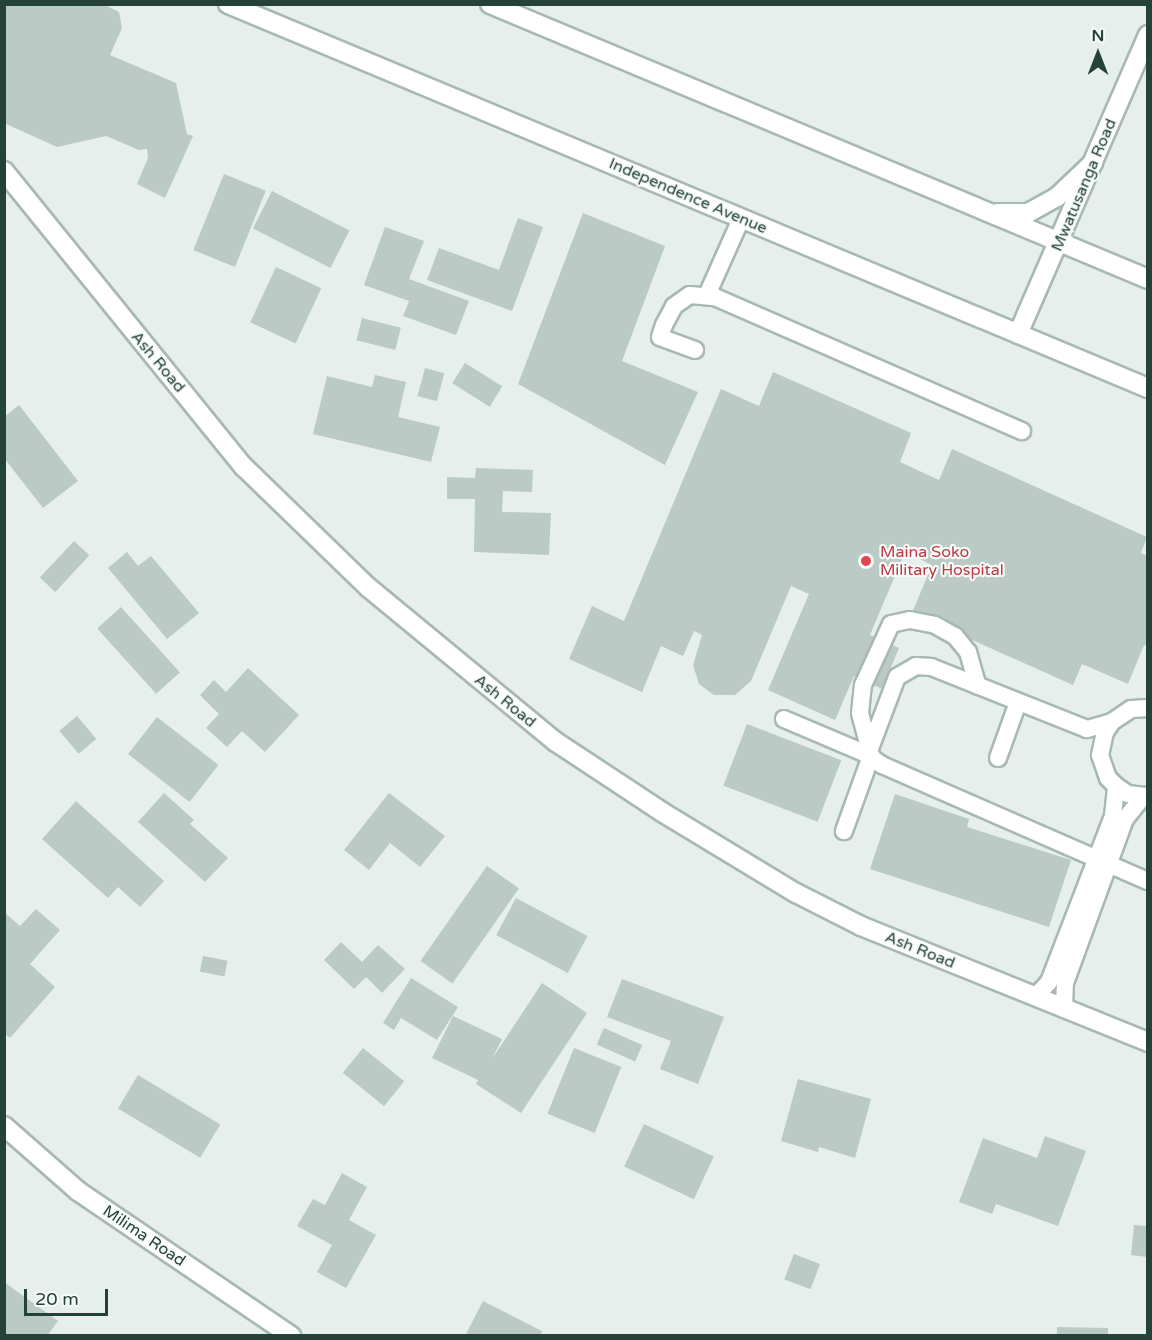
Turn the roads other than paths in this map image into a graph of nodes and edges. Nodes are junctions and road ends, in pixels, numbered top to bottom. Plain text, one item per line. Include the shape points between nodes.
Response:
1 (228, 4) edge
2 (490, 4) edge
3 (1148, 35) edge
4 (1093, 164) junction
5 (4, 171) edge
6 (989, 213) junction
7 (741, 219) junction
8 (1060, 243) junction
9 (1148, 279) edge
10 (707, 295) junction
11 (1018, 334) junction
12 (694, 350) dead end
13 (1148, 388) edge
14 (1022, 431) dead end
15 (978, 686) junction
16 (1018, 702) junction
17 (1145, 705) edge
18 (784, 719) dead end
19 (1112, 722) junction
20 (870, 751) junction
21 (998, 758) dead end
22 (1116, 786) junction
23 (1145, 796) edge
24 (844, 831) dead end
25 (1103, 862) junction
26 (1148, 881) edge
27 (1035, 996) junction
28 (1064, 1009) junction
29 (1148, 1042) edge
30 (4, 1126) edge
31 (291, 1335) edge

1 - 7 street, Independence Avenue
2 - 6 street
3 - 4 street, Mwatusanga Road
4 - 6 street via 1057,197 1028,213
4 - 8 street, Mwatusanga Road
5 - 27 street, Ash Road via 244,467 369,588 484,685 556,742 796,893 861,926
6 - 8 street
7 - 10 lane
7 - 11 street, Independence Avenue
8 - 9 street
8 - 11 street, Mwatusanga Road
10 - 12 lane via 690,295 674,306 660,337
10 - 14 lane
11 - 13 street, Independence Avenue
15 - 16 lane
15 - 20 lane via 930,667 916,666 904,671 897,677
15 - 20 lane via 968,652 955,636 935,625 910,620 891,624 863,685 860,713
16 - 19 lane via 1087,729
16 - 21 lane
17 - 19 lane via 1120,714
18 - 20 lane
19 - 22 lane via 1105,732 1100,755 1108,778
20 - 24 lane
20 - 25 lane via 882,765
22 - 23 lane via 1128,794
22 - 25 lane
23 - 25 lane via 1125,819
25 - 26 lane
25 - 27 lane via 1049,982
25 - 28 lane via 1065,983
27 - 28 street, Ash Road
28 - 29 street, Ash Road
30 - 31 street, Milima Road via 78,1191

